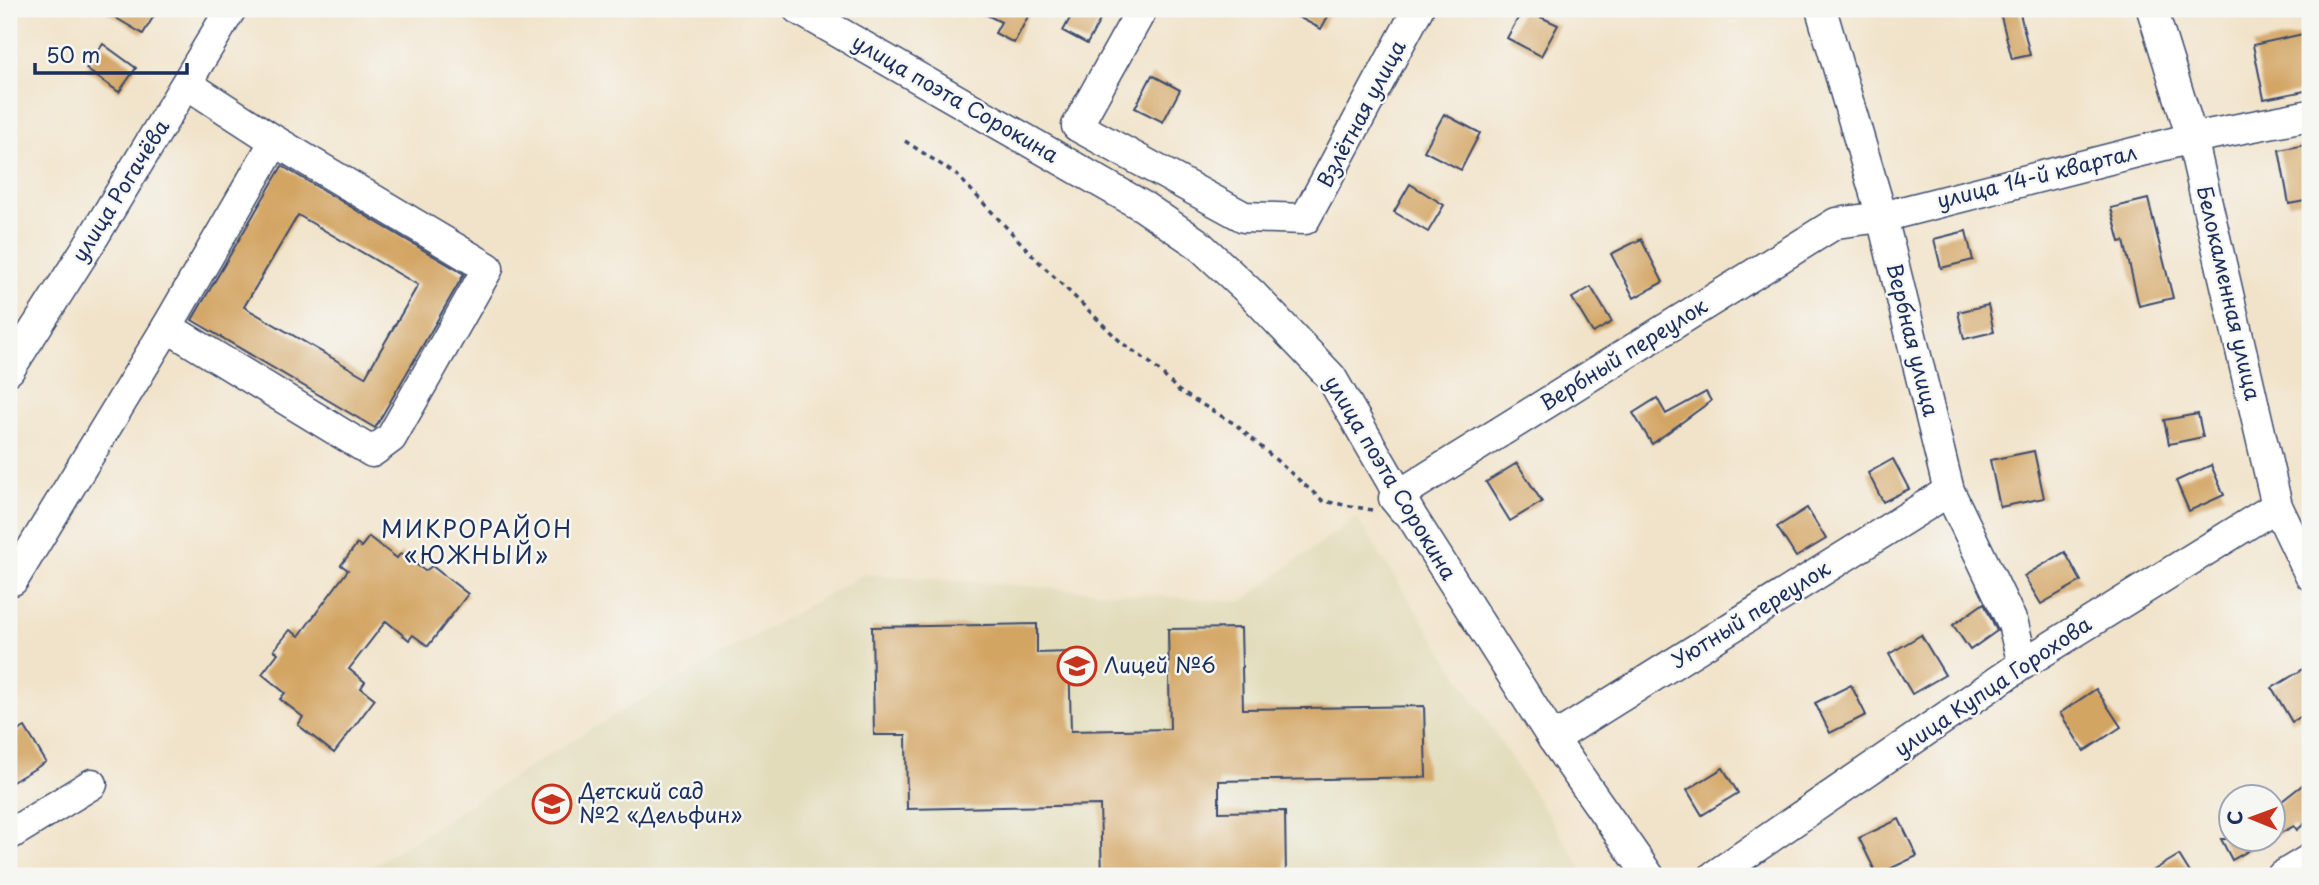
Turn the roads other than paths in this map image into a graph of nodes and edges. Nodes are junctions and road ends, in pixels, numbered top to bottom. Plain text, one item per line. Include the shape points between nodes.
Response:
1 (231, 9) edge
2 (798, 9) edge
3 (1142, 9) edge
4 (1418, 9) edge
5 (1821, 9) edge
6 (2152, 9) edge
7 (187, 84) junction
8 (2310, 115) edge
9 (2192, 138) junction
10 (275, 141) junction
11 (1882, 217) junction
12 (167, 327) junction
13 (9, 370) edge
14 (1949, 491) junction
15 (2277, 506) junction
16 (1412, 517) junction
17 (2310, 575) edge
18 (13, 580) dead end
19 (2024, 664) junction
20 (1553, 739) junction
21 (92, 784) dead end
22 (9, 835) edge
23 (2310, 859) edge
24 (1649, 876) edge
25 (1714, 876) edge
26 (2282, 876) edge

1 - 7 street, улица Рогачёва
2 - 16 street, улица поэта Сорокина via 1144,207 1197,243 1254,295 1331,377
3 - 4 street, Взлётная улица via 1077,126 1244,217 1305,219
5 - 11 street, Вербная улица
6 - 9 street, Белокаменная улица
7 - 10 street
7 - 13 street, улица Рогачёва
8 - 9 street, улица 14-й квартал
9 - 11 street, улица 14-й квартал
9 - 15 street, Белокаменная улица
10 - 12 street
10 - 12 street via 488,268 397,426 372,452
11 - 14 street, Вербная улица
11 - 16 street, Вербный переулок via 1836,223 1394,498
12 - 18 street
14 - 19 street, Вербная улица via 2013,624
14 - 20 street, Уютный переулок
15 - 17 street, Белокаменная улица
15 - 19 street, улица Купца Горохова
16 - 20 street, улица поэта Сорокина
19 - 25 street, улица Купца Горохова
20 - 24 street, улица поэта Сорокина
21 - 22 street
23 - 26 street

